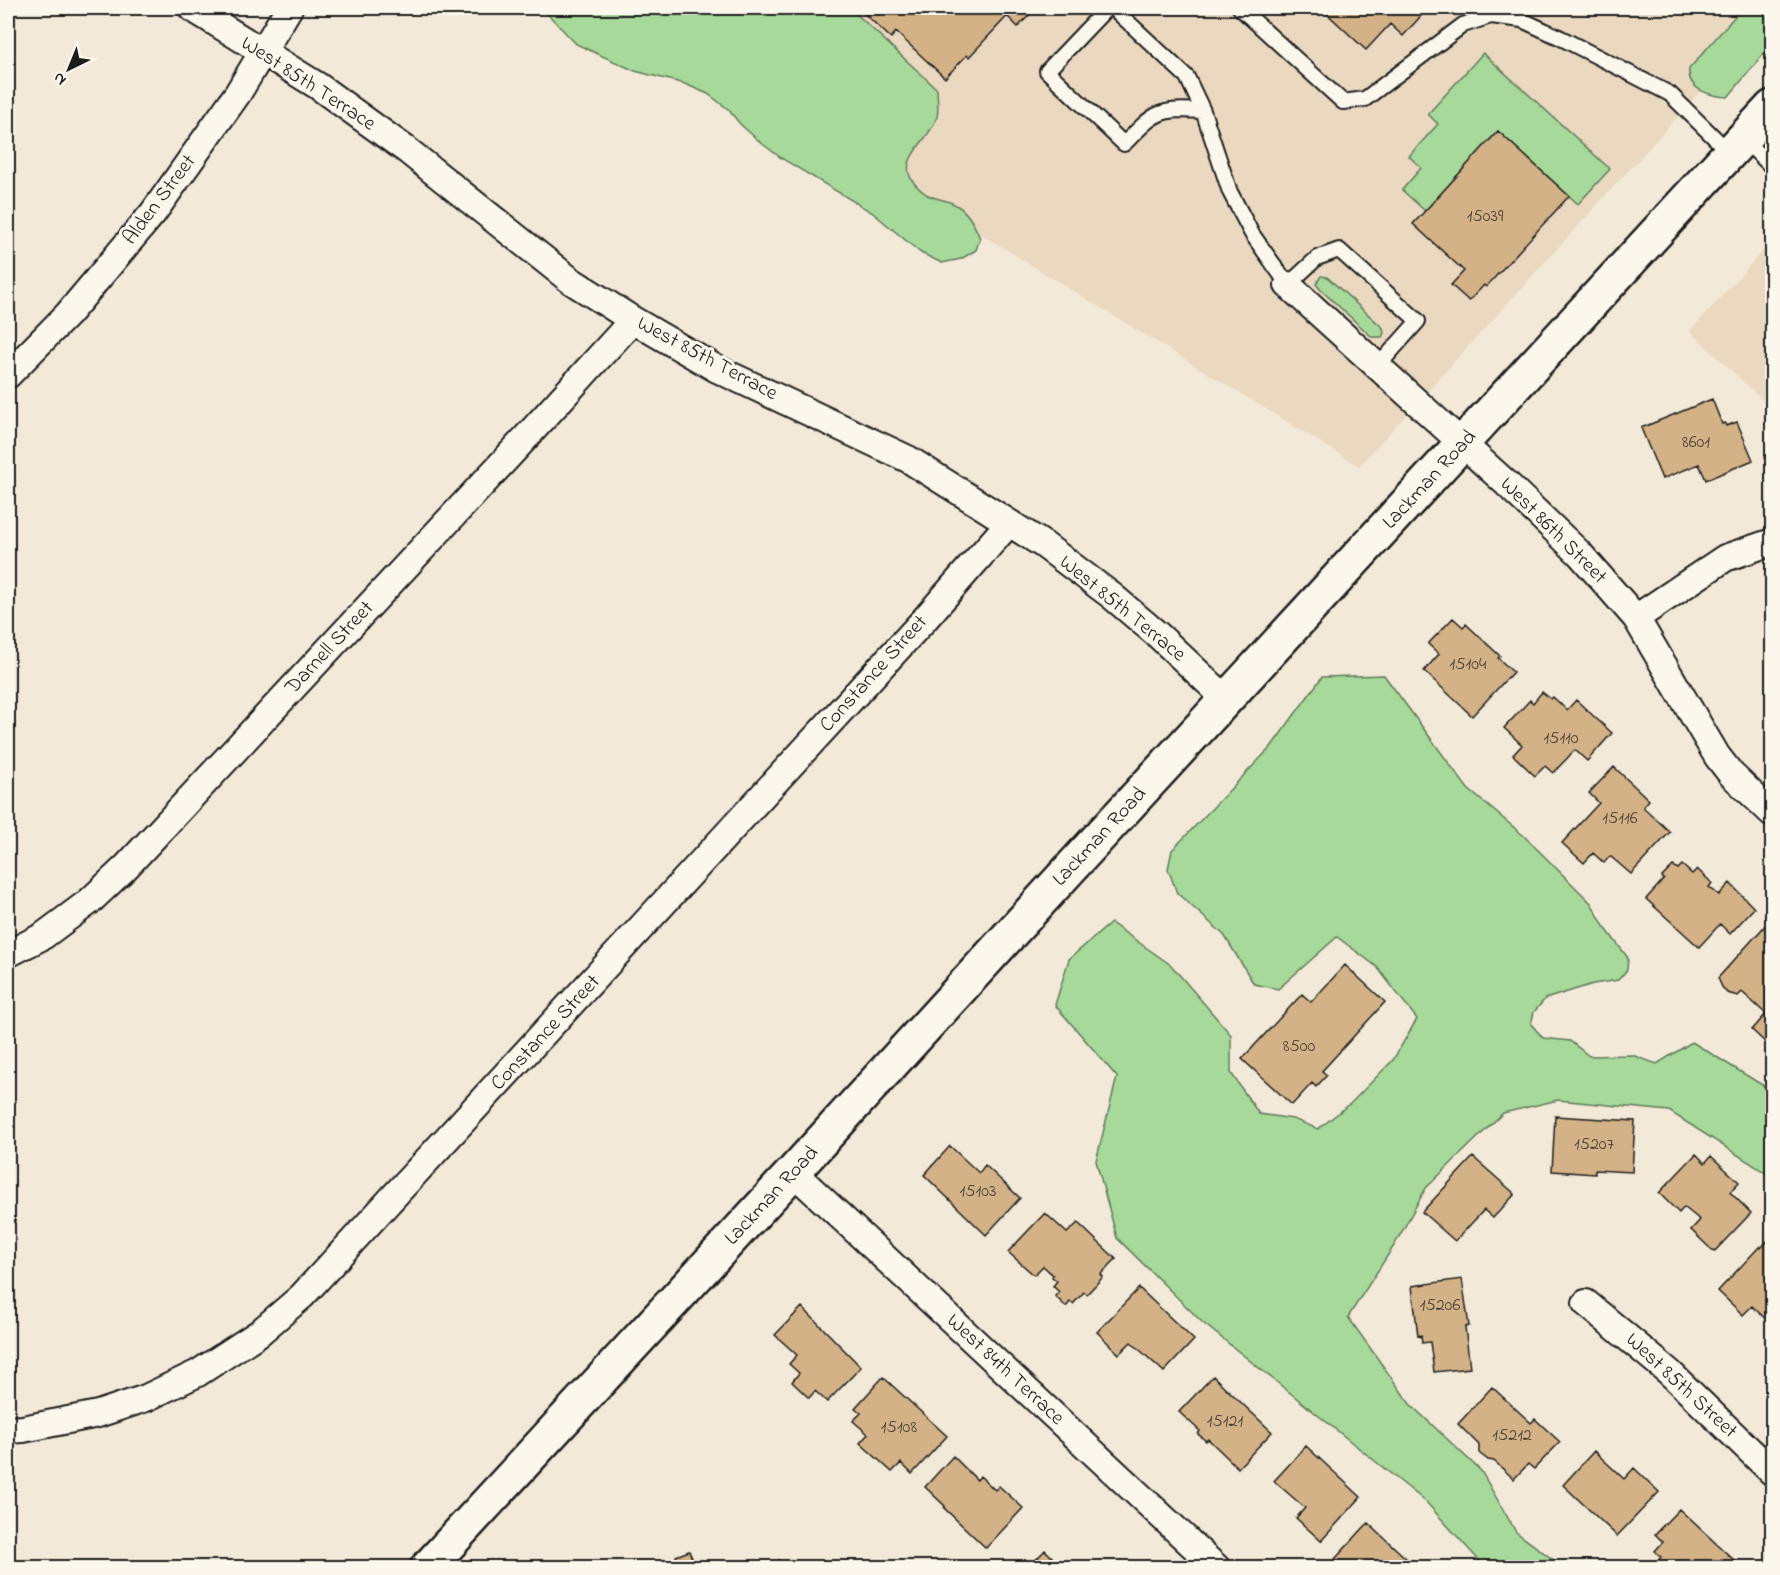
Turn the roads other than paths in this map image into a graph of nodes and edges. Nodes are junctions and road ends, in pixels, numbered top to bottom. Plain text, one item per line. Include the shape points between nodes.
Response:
1 (192, 8) edge
2 (289, 8) edge
3 (1107, 8) edge
4 (1113, 8) edge
5 (1240, 8) edge
6 (262, 52) junction
7 (1773, 107) edge
8 (1203, 111) junction
9 (1737, 146) junction
10 (1773, 167) edge
11 (1288, 285) junction
12 (633, 320) junction
13 (1377, 367) junction
14 (8, 375) edge
15 (1462, 445) junction
16 (1009, 523) junction
17 (1773, 542) edge
18 (1636, 618) junction
19 (1227, 700) junction
20 (1773, 813) edge
21 (8, 954) edge
22 (794, 1172) junction
23 (1586, 1303) dead end
24 (8, 1430) edge
25 (1770, 1463) edge
26 (427, 1568) edge
27 (1217, 1568) edge

1 - 6 street, West 85th Terrace
2 - 6 street, Alden Street
3 - 8 lane via 1047,71 1124,144 1148,119 1172,109
4 - 8 lane via 1187,77
5 - 9 lane via 1343,102 1365,99 1463,25 1491,16 1522,20 1670,94
6 - 12 street, West 85th Terrace via 318,86 390,138 570,280
6 - 14 street, Alden Street via 238,93 153,213 68,314
7 - 9 main road, Lackman Road
8 - 11 lane via 1230,192 1252,234
9 - 10 lane
9 - 15 main road, Lackman Road
11 - 13 street, West 86th Street
11 - 13 lane via 1317,258 1339,250 1418,321
12 - 16 street, West 85th Terrace via 717,369 908,459
12 - 21 street, Darnell Street via 126,867 90,901 43,936
13 - 15 street, West 86th Street
15 - 18 street, West 86th Street via 1580,554
15 - 19 main road, Lackman Road
16 - 19 street, West 85th Terrace via 1112,596
16 - 24 street, Constance Street via 302,1296 259,1333 198,1373 146,1398 99,1414
17 - 18 street via 1725,558
18 - 20 street, West 86th Street via 1717,756
19 - 22 main road, Lackman Road
22 - 26 main road, Lackman Road
22 - 27 street, West 84th Terrace
23 - 25 street, West 85th Street

